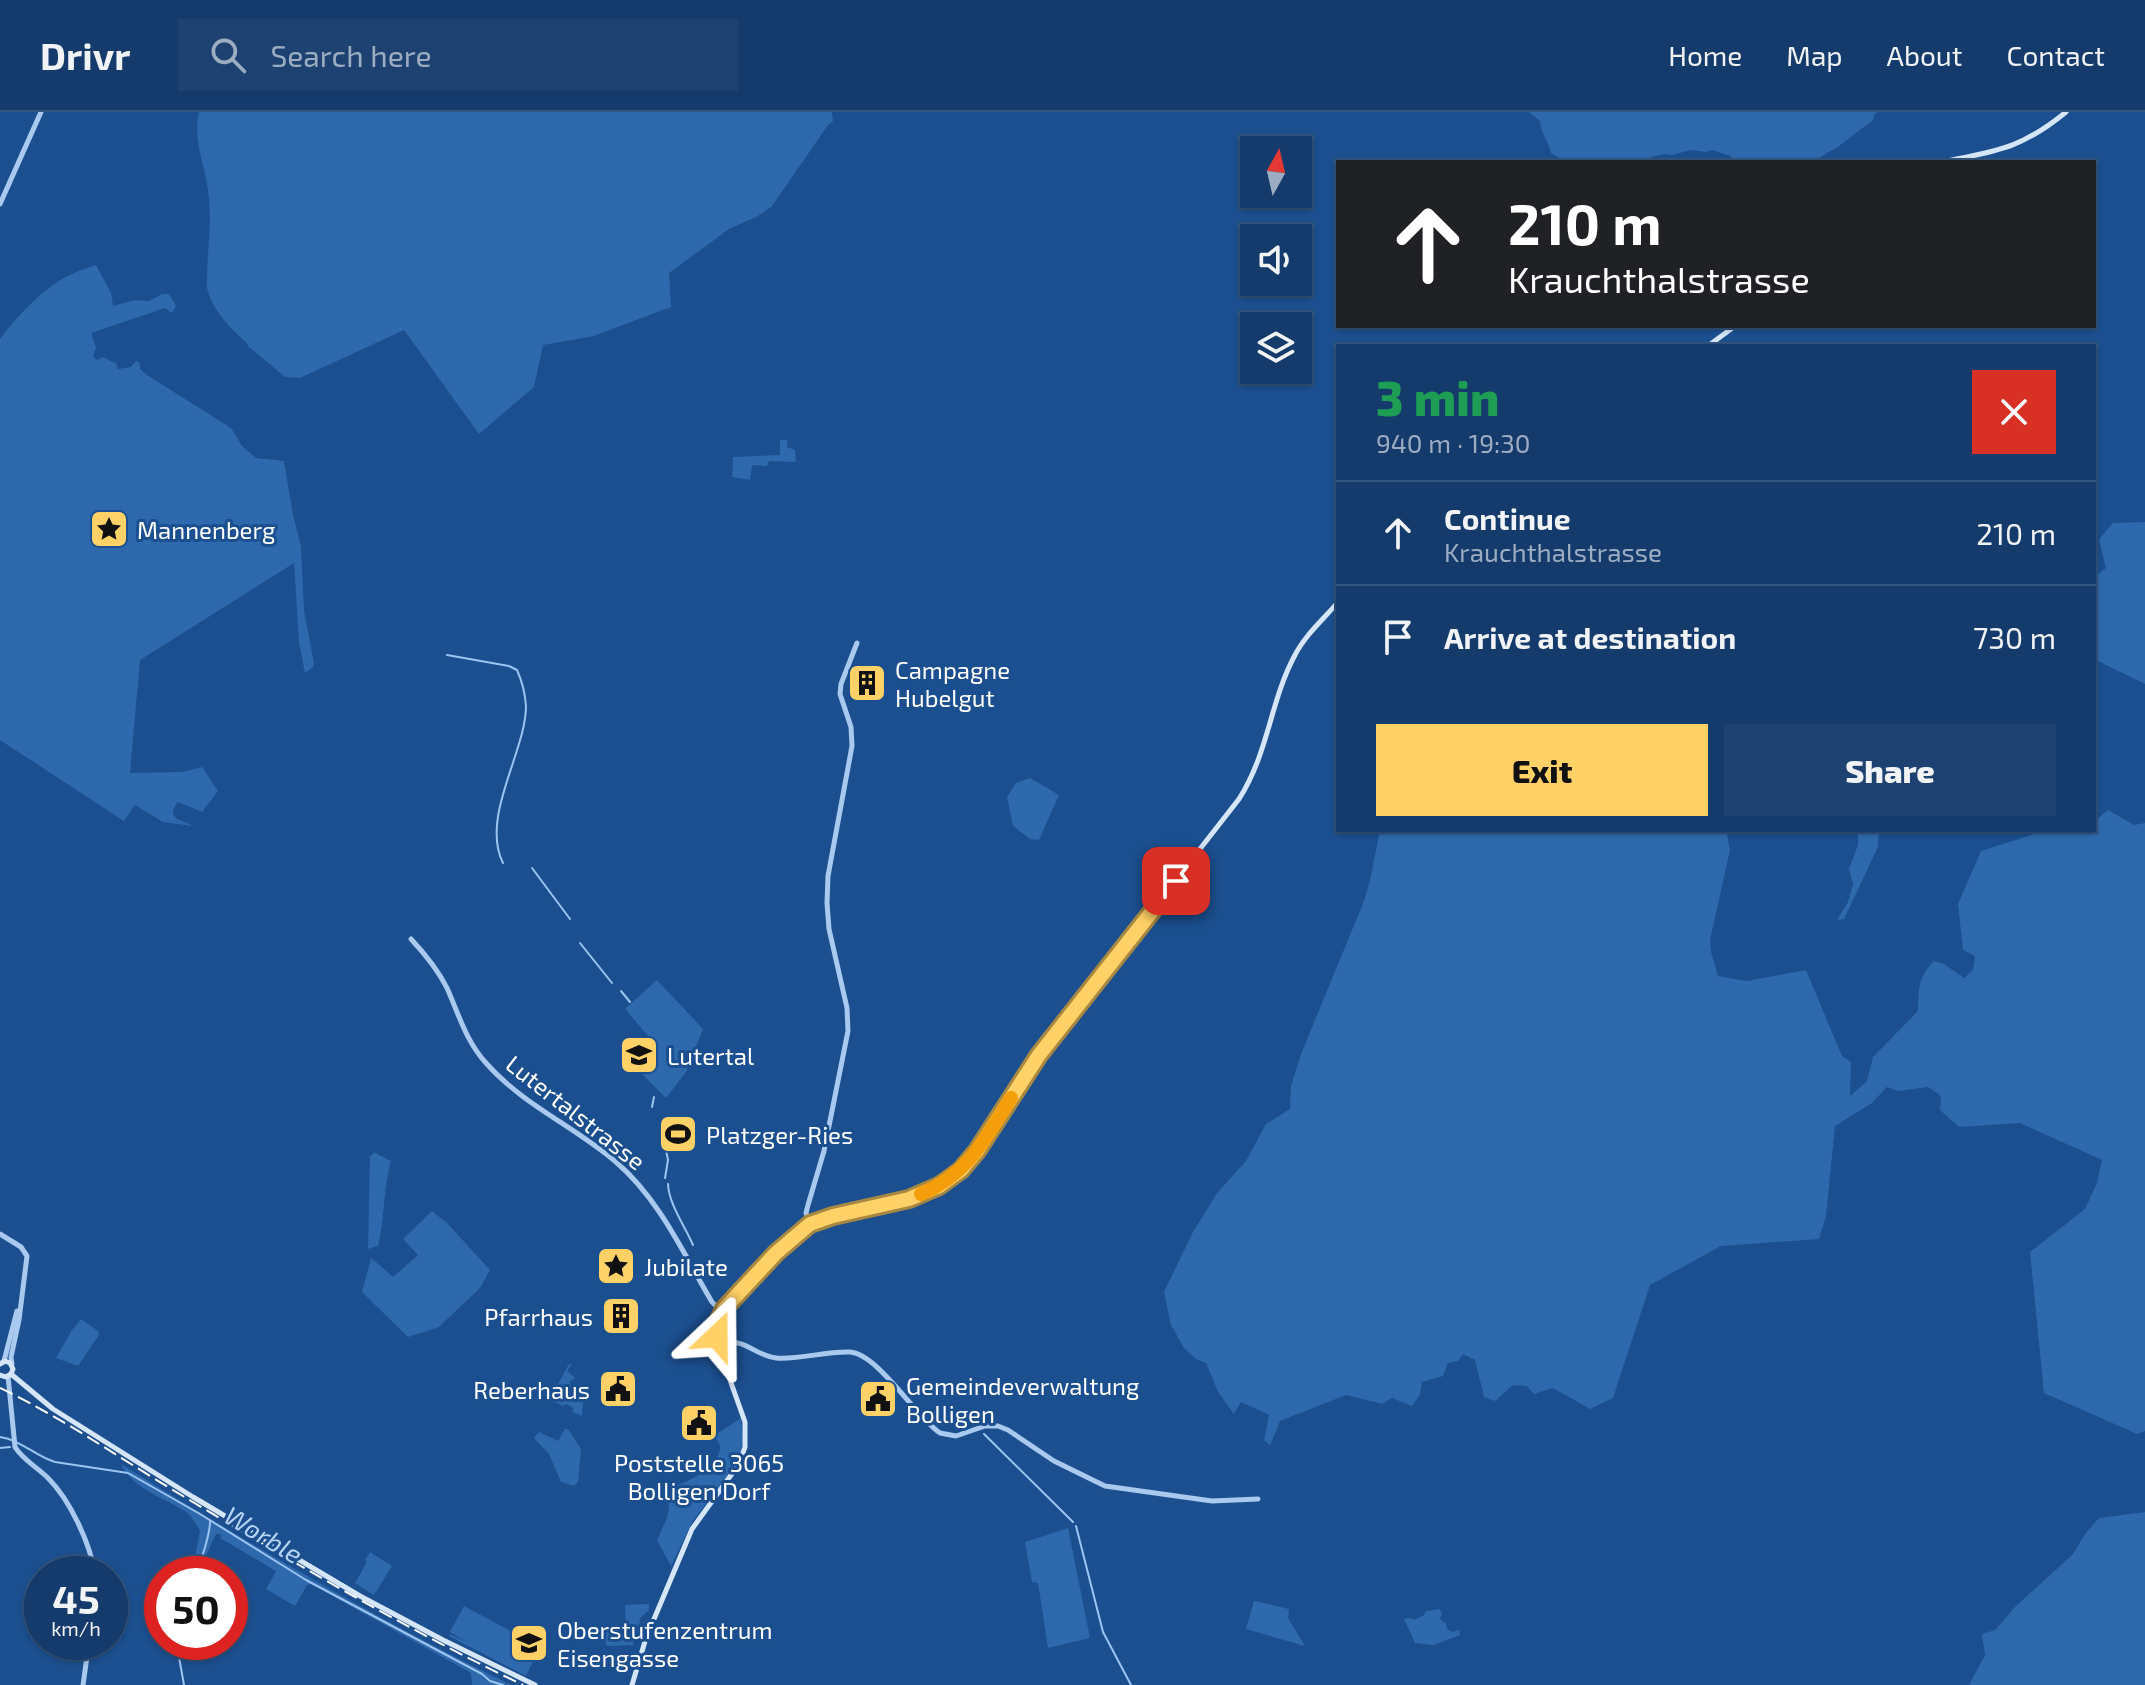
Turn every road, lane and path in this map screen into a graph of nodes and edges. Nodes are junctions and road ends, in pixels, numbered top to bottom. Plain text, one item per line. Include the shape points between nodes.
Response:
1 (41, 112) edge
2 (2066, 112) edge
3 (1955, 160) edge
4 (0, 204) edge
5 (1732, 328) edge
6 (1711, 344) edge
7 (1336, 604) edge
8 (857, 643) dead end
9 (411, 939) dead end
10 (810, 1224) junction
11 (0, 1234) edge
12 (21, 1299) junction
13 (722, 1312) junction
14 (717, 1336) junction
15 (724, 1341) junction
16 (719, 1349) junction
17 (2, 1363) edge
18 (12, 1364) junction
19 (4, 1375) edge
20 (1258, 1499) dead end
21 (91, 1556) edge
22 (86, 1660) edge
23 (83, 1685) edge
24 (535, 1685) edge
25 (632, 1685) edge

1 - 4 street
2 - 3 main road via 2009,147
5 - 6 main road
7 - 10 main road via 1293,658 1260,757 1239,799 1039,1055 970,1161 919,1195
8 - 10 street via 840,687 852,746 827,890 827,919 848,1031 806,1213
9 - 13 street, Lutertalstrasse via 444,984 482,1060 516,1092 598,1148 637,1182
10 - 13 main road
11 - 12 street via 27,1256
12 - 17 street
12 - 18 street
13 - 14 main road
14 - 15 main road
14 - 16 main road via 710,1344
15 - 16 main road
15 - 20 street via 776,1358 858,1354 873,1363 937,1432 953,1436 982,1427 1004,1428 1105,1486 1212,1501
16 - 25 main road via 742,1408 745,1447 739,1464 692,1529
17 - 18 main road
18 - 19 main road
19 - 21 street via 15,1447 61,1495
19 - 24 main road via 360,1596
22 - 23 street

